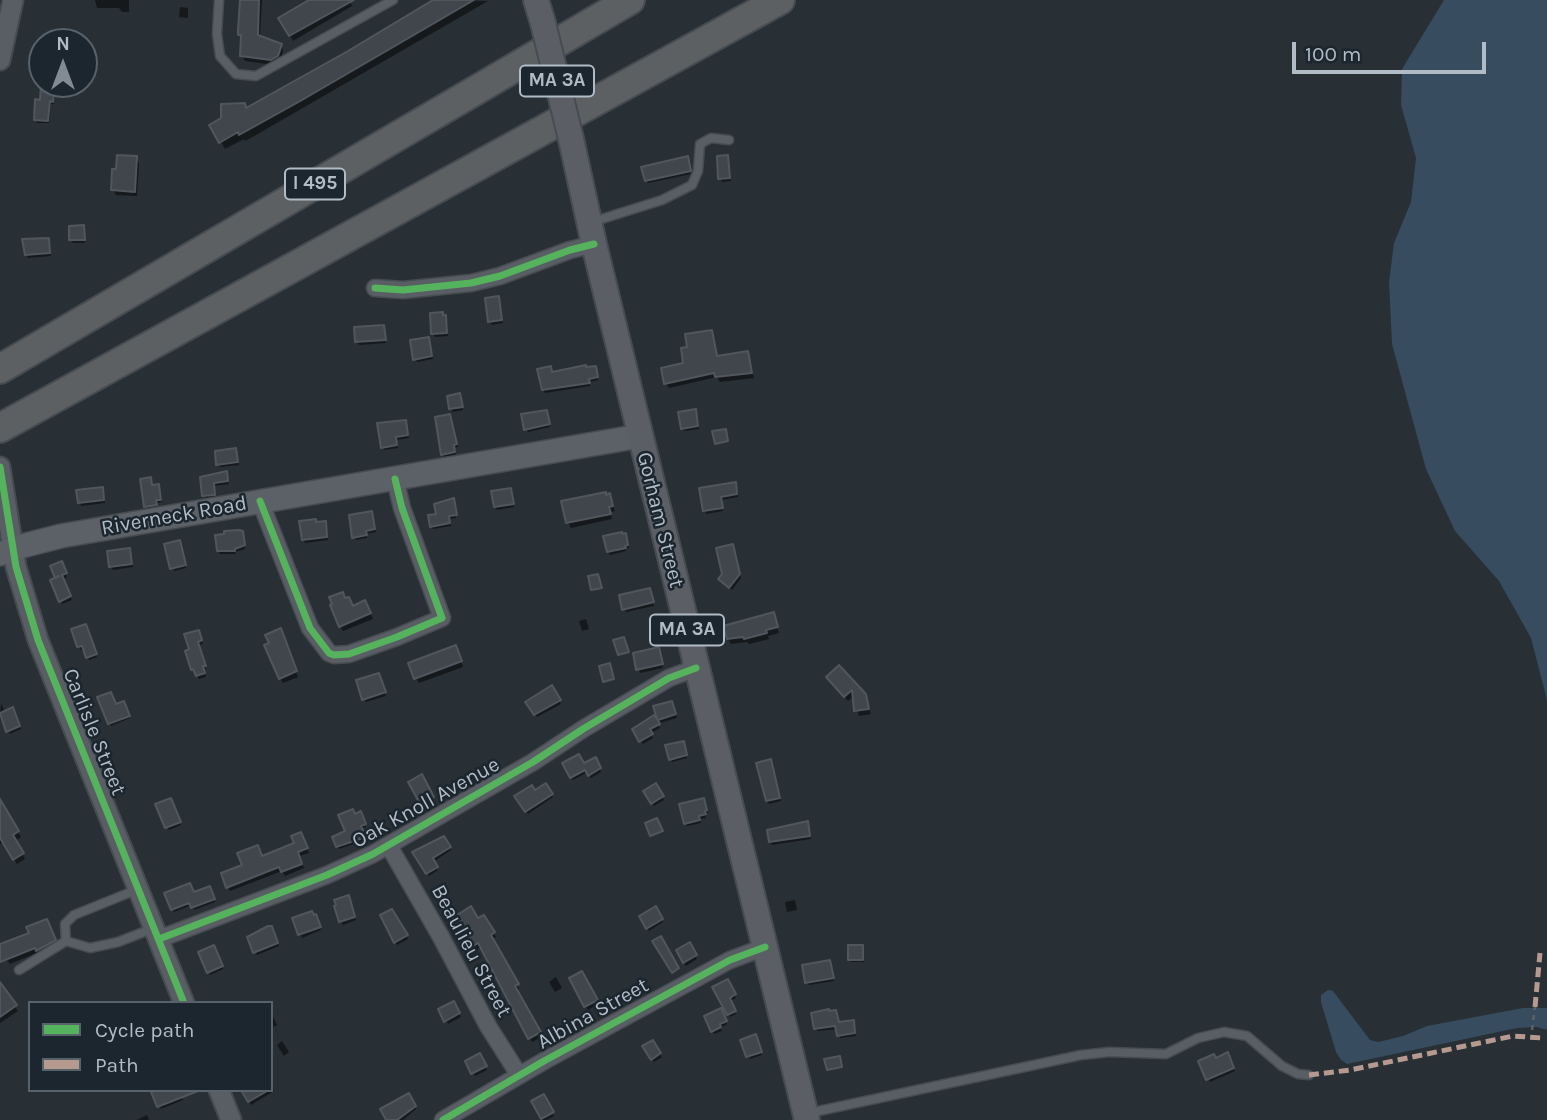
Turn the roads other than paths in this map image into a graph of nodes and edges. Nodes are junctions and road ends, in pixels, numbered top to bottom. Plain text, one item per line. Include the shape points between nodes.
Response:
1 (13, 0) edge
2 (219, 0) edge
3 (393, 0) edge
4 (630, 0) edge
5 (780, 0) edge
6 (540, 12) edge
7 (0, 60) edge
8 (729, 140) dead end
9 (591, 233) junction
10 (375, 288) dead end
11 (0, 369) edge
12 (0, 429) edge
13 (640, 436) junction
14 (0, 467) edge
15 (395, 479) junction
16 (260, 501) junction
17 (6, 552) edge
18 (696, 667) junction
19 (389, 846) junction
20 (139, 888) junction
21 (157, 933) junction
22 (66, 941) junction
23 (765, 947) junction
24 (19, 970) dead end
25 (183, 1001) edge
26 (1309, 1074) dead end
27 (519, 1075) junction
28 (220, 1092) edge
29 (806, 1117) edge
30 (447, 1119) edge
31 (231, 1120) edge

1 - 7 street
2 - 3 lane via 220,56 236,74 256,76
4 - 11 highway, I 495
5 - 12 highway
6 - 9 main road, Gorham Street / MA 3A, bridge
8 - 9 lane via 711,138 700,145 692,185
9 - 10 street via 570,250 500,276 411,289
9 - 13 main road, Gorham Street / MA 3A
13 - 15 main road, Riverneck Road
13 - 18 main road, Gorham Street / MA 3A
14 - 17 street, Carlisle Street
15 - 16 main road, Riverneck Road
15 - 16 street via 442,618 341,655 329,653 310,628
16 - 17 main road, Riverneck Road via 61,536
17 - 20 street, Carlisle Street
18 - 19 street, Oak Knoll Avenue via 669,678
18 - 23 main road, Gorham Street / MA 3A
19 - 21 street, Oak Knoll Avenue via 327,875
19 - 27 street, Beaulieu Street
20 - 21 street, Carlisle Street
20 - 22 lane via 74,915 65,924
21 - 22 lane via 90,948
21 - 25 street, Carlisle Street
22 - 24 lane
23 - 27 street, Albina Street via 730,960
23 - 29 main road, Gorham Street / MA 3A
26 - 29 lane via 1282,1066 1247,1036 1224,1032 1198,1038 1166,1054 1081,1055
27 - 30 street, Albina Street
28 - 31 street

